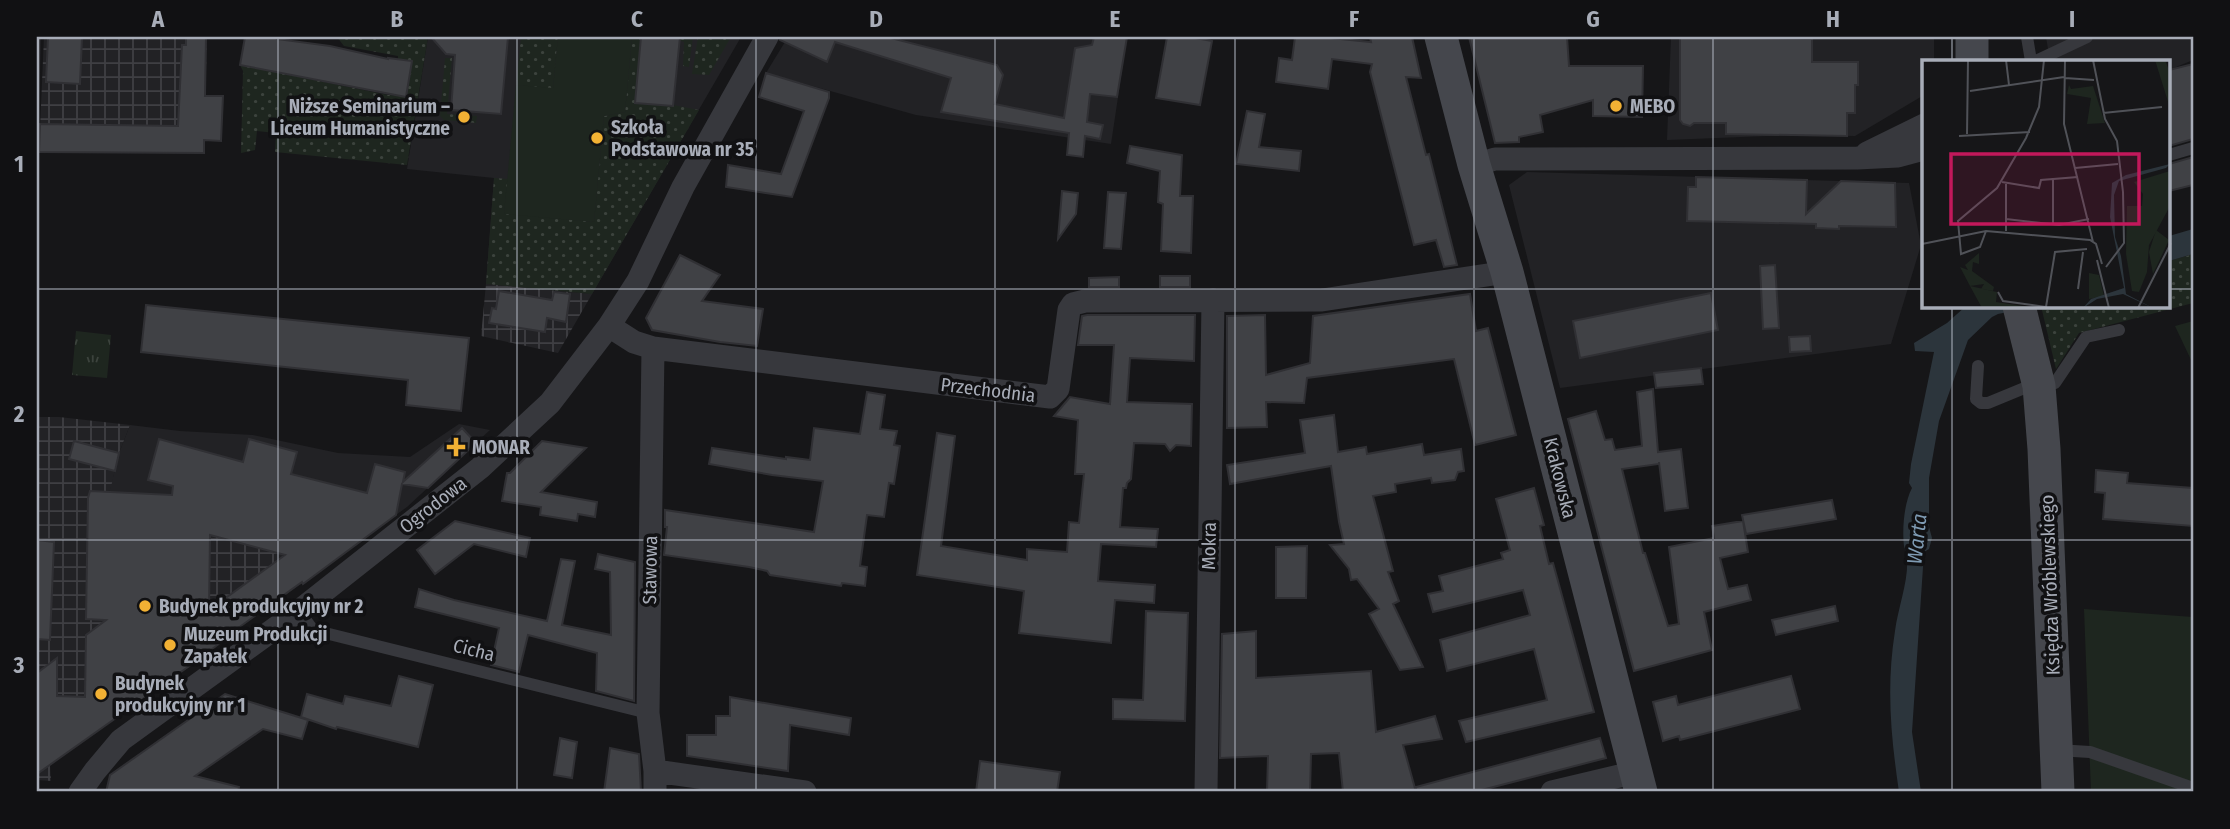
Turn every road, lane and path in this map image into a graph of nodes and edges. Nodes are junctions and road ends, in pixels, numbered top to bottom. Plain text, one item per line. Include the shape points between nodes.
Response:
1 (767, 37) edge
2 (1441, 37) edge
3 (1972, 37) edge
4 (2027, 37) edge
5 (2087, 37) edge
6 (1972, 60) edge
7 (2033, 60) edge
8 (2035, 60) edge
9 (1922, 126) edge
10 (2193, 148) edge
11 (1922, 150) edge
12 (2170, 155) edge
13 (1857, 158) junction
14 (1474, 164) junction
15 (1507, 272) junction
16 (1213, 300) junction
17 (2020, 308) edge
18 (609, 326) junction
19 (2119, 330) dead end
20 (653, 348) junction
21 (1978, 366) dead end
22 (2038, 382) junction
23 (299, 611) junction
24 (648, 713) junction
25 (2056, 750) junction
26 (655, 782) edge
27 (1638, 782) edge
28 (2193, 788) edge
29 (80, 792) edge
30 (805, 792) edge
31 (1206, 792) edge
32 (1552, 792) edge
33 (2058, 792) edge

1 - 18 street, Ogrodowa via 683,187 638,281
2 - 14 street, Krakowska
3 - 6 street
4 - 7 lane
5 - 8 lane
9 - 13 street
10 - 12 lane
11 - 13 street
13 - 14 street via 1495,159
14 - 15 street, Krakowska
15 - 16 street, Przechodnia via 1322,300
15 - 27 street, Krakowska
16 - 20 street, Przechodnia via 1073,304 1058,389 1050,397
16 - 31 street, Mokra
17 - 22 street, Księdza Wróblewskiego
18 - 20 street, Przechodnia
18 - 23 street, Ogrodowa via 550,403 480,468
19 - 22 lane via 2086,337 2060,379
20 - 24 street, Stawowa
21 - 22 lane via 1976,400 1981,403
22 - 25 street, Księdza Wróblewskiego
23 - 24 lane, Cicha via 313,629
23 - 29 street, Ogrodowa via 121,740
24 - 26 street, Stawowa
25 - 28 lane via 2090,752
25 - 33 street, Księdza Wróblewskiego
26 - 30 street
27 - 32 street

